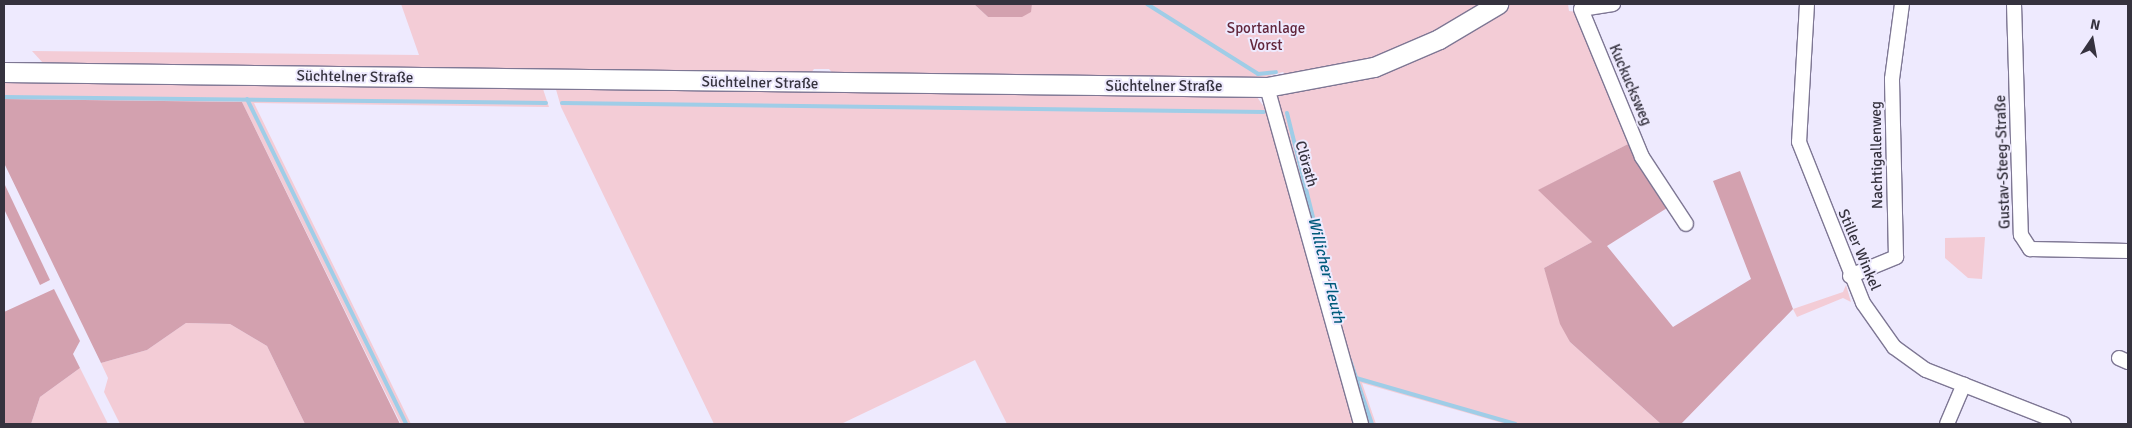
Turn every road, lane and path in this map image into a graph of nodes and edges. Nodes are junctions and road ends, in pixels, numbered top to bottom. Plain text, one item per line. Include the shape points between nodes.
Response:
1 (1498, 4) edge
2 (1613, 4) edge
3 (1807, 4) edge
4 (1902, 4) edge
5 (2014, 4) edge
6 (4, 72) edge
7 (1267, 87) junction
8 (1686, 224) dead end
9 (2128, 251) edge
10 (1850, 276) junction
11 (1964, 384) junction
12 (1361, 424) edge
13 (1947, 424) edge
14 (2061, 424) edge

1 - 7 main road, Süchtelner Straße via 1439,39 1374,66
2 - 8 street, Kuckucksweg via 1580,10 1642,157
3 - 10 street, Stiller Winkel via 1800,142
4 - 10 street, Nachtigallenweg via 1892,79 1896,257
5 - 9 street, Gustav-Steeg-Straße via 2021,235 2030,249
6 - 7 main road, Süchtelner Straße
7 - 12 street, Clörath
10 - 11 street, Stiller Winkel via 1894,347 1926,370
11 - 13 street
11 - 14 street, Stiller Winkel

